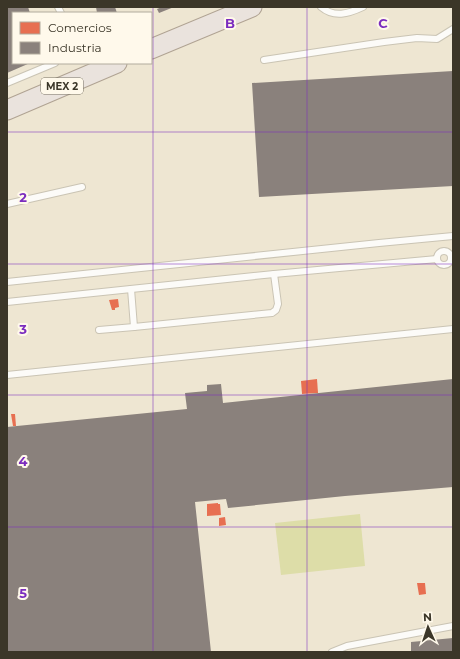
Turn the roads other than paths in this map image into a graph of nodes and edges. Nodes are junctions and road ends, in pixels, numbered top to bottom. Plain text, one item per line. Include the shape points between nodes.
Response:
1 (252, 7) edge
2 (321, 7) edge
3 (363, 7) edge
4 (453, 29) edge
5 (152, 49) edge
6 (264, 60) dead end
7 (53, 64) edge
8 (114, 64) edge
9 (7, 83) edge
10 (7, 110) edge
11 (82, 187) dead end
12 (7, 204) edge
13 (453, 236) edge
14 (437, 259) dead end
15 (274, 274) junction
16 (7, 282) edge
17 (131, 289) junction
18 (7, 302) edge
19 (134, 327) junction
20 (453, 329) edge
21 (99, 330) dead end
22 (7, 375) edge
23 (453, 626) edge
24 (332, 652) edge

1 - 5 main road
2 - 3 lane via 328,13 341,14
4 - 6 lane via 437,39 410,39
7 - 9 lane
8 - 10 main road, MEX 2 via 87,72
11 - 12 lane
13 - 16 lane
14 - 15 lane
15 - 17 lane
15 - 19 lane via 278,304 272,313
17 - 18 lane
17 - 19 lane
19 - 21 lane
20 - 22 lane
23 - 24 lane via 346,646

